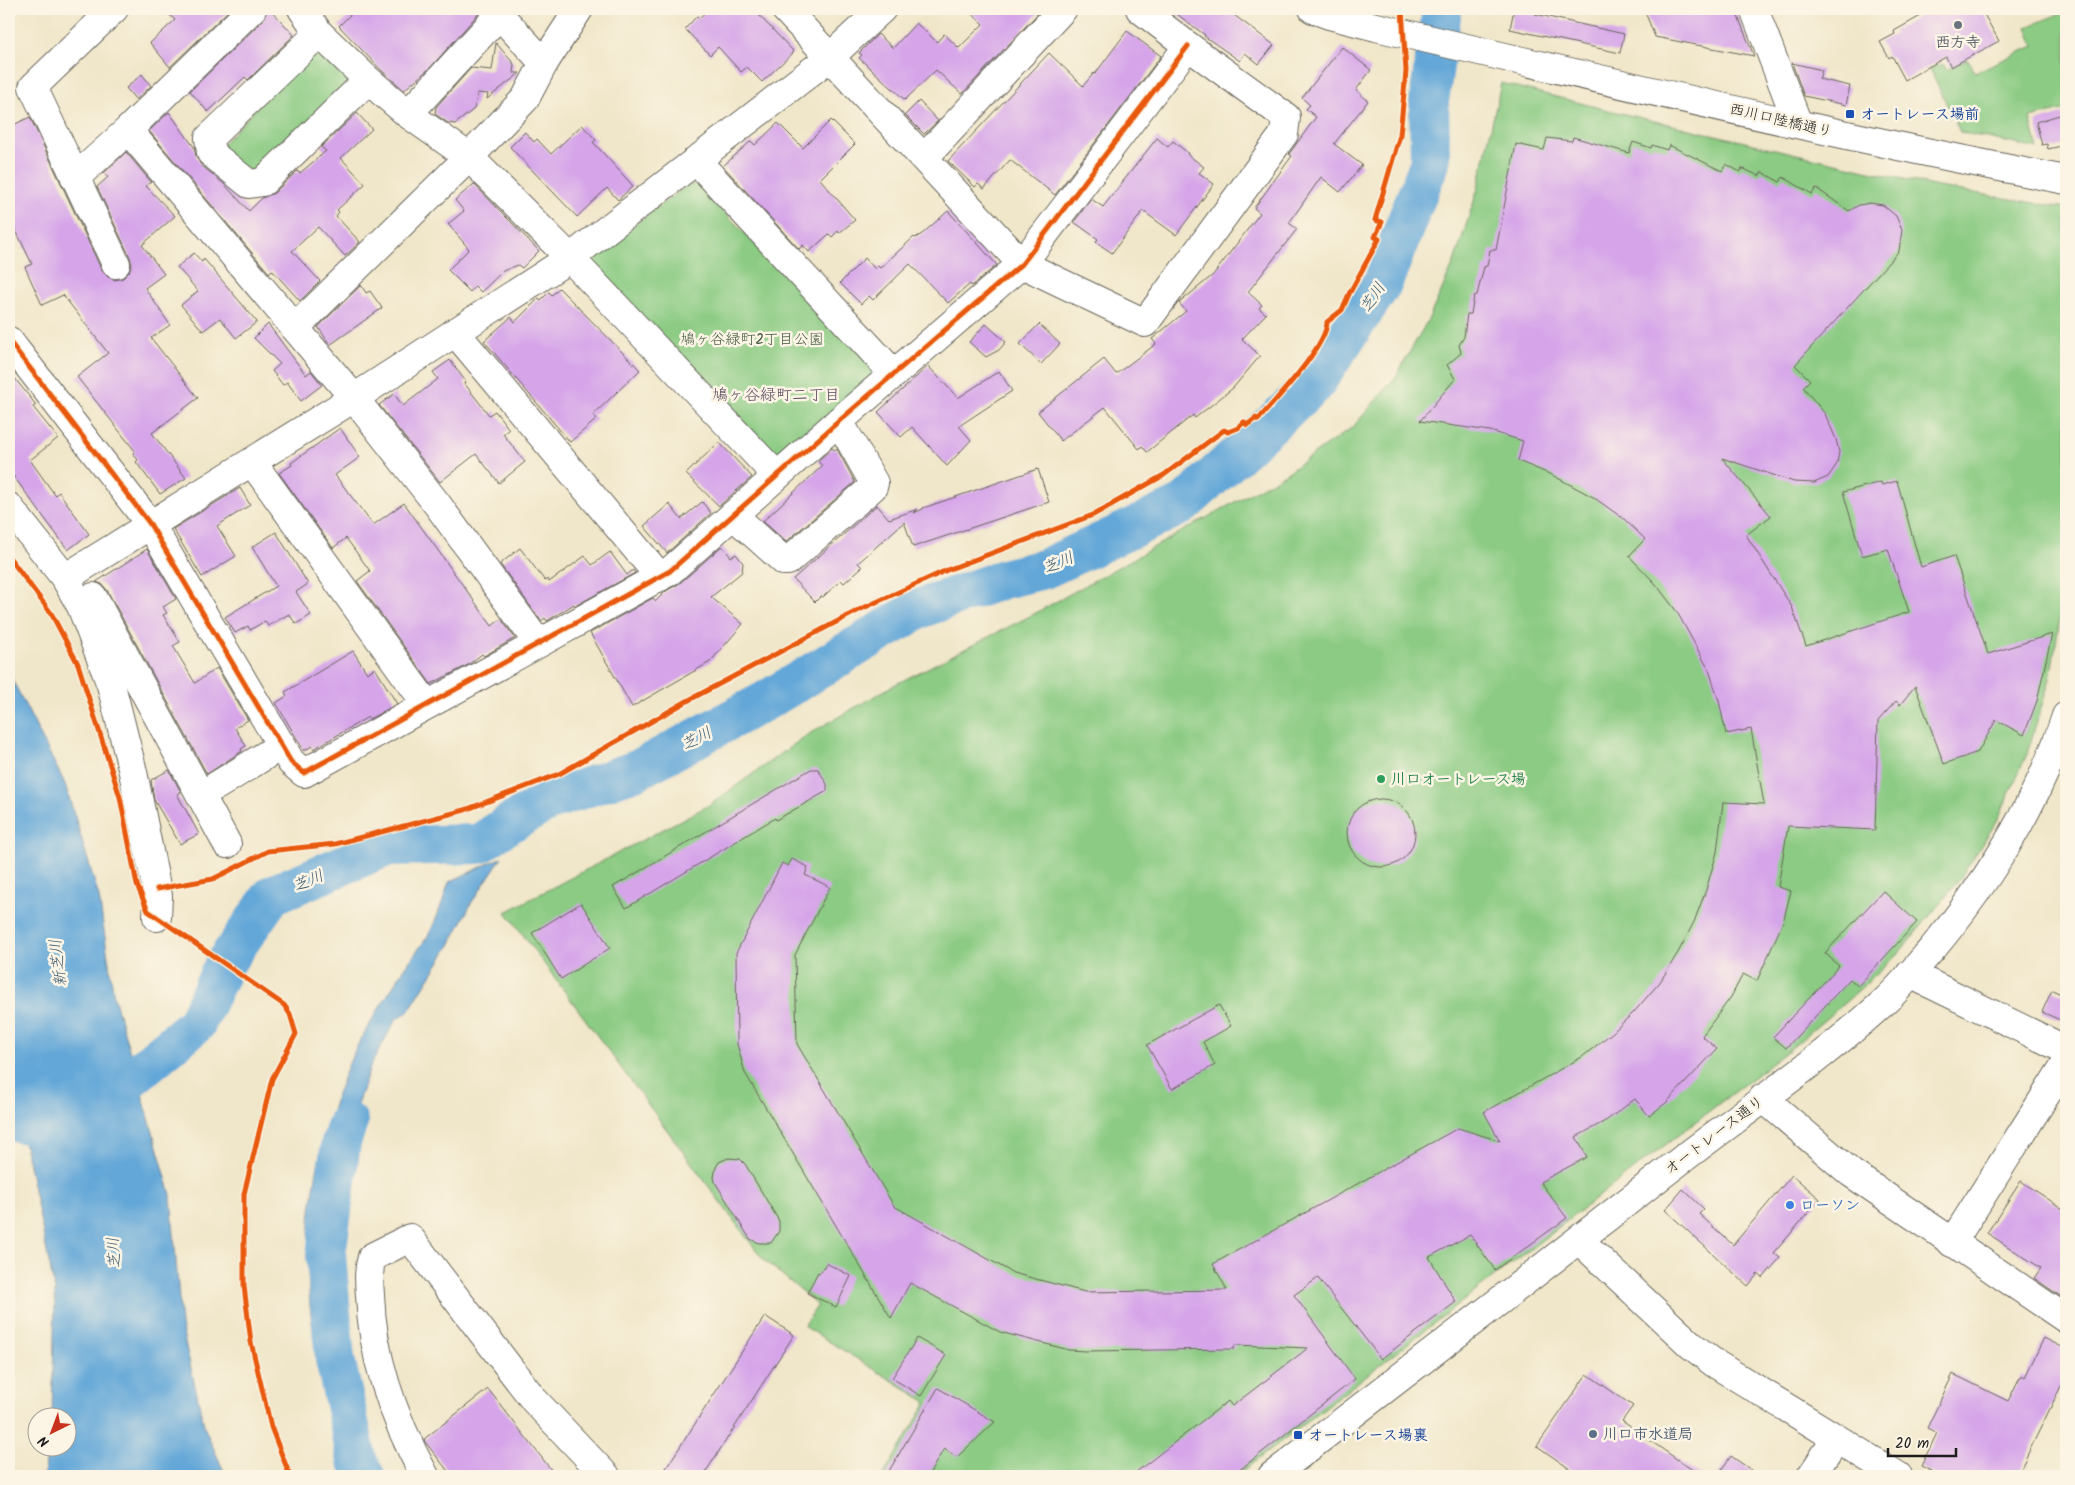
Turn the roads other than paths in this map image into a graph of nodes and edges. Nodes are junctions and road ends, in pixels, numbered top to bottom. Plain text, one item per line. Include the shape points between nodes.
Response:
1 (114, 9) edge
2 (252, 9) edge
3 (302, 9) edge
4 (579, 9) edge
5 (785, 9) edge
6 (882, 9) edge
7 (1063, 9) edge
8 (1140, 9) edge
9 (1313, 9) edge
10 (1754, 9) edge
11 (497, 12) edge
12 (319, 33) junction
13 (1188, 46) junction
14 (830, 57) junction
15 (544, 63) junction
16 (368, 80) junction
17 (408, 114) junction
18 (1798, 124) junction
19 (128, 130) junction
20 (469, 157) junction
21 (924, 158) junction
22 (696, 160) junction
23 (74, 178) junction
24 (2066, 180) edge
25 (570, 258) junction
26 (116, 264) dead end
27 (1022, 264) junction
28 (295, 328) junction
29 (455, 332) junction
30 (9, 341) edge
31 (894, 374) junction
32 (354, 398) junction
33 (839, 422) junction
34 (252, 462) junction
35 (777, 476) junction
36 (9, 507) edge
37 (733, 515) junction
38 (150, 524) junction
39 (72, 574) junction
40 (660, 577) junction
41 (538, 644) junction
42 (426, 705) junction
43 (2066, 716) edge
44 (282, 744) junction
45 (216, 786) dead end
46 (227, 844) dead end
47 (157, 917) dead end
48 (1910, 974) junction
49 (2066, 1050) edge
50 (2066, 1064) edge
51 (1763, 1098) junction
52 (1579, 1240) junction
53 (1952, 1243) junction
54 (2066, 1318) edge
55 (1836, 1439) junction
56 (426, 1476) edge
57 (606, 1476) edge
58 (1272, 1476) edge
59 (1810, 1476) edge
60 (1898, 1476) edge

1 - 23 street via 34,88
2 - 19 street
3 - 12 street
4 - 15 street
5 - 14 street
6 - 14 street
7 - 21 street
8 - 13 street
9 - 18 street, 西川口陸橋通り via 1376,28
10 - 18 street
11 - 15 street
11 - 17 street
12 - 16 street
12 - 16 street via 209,138 211,153 249,184 263,182
13 - 27 street
13 - 27 street via 1286,117 1284,134 1145,323
14 - 21 street
14 - 22 street
15 - 20 street via 525,99
16 - 17 street
17 - 20 street
18 - 24 street, 西川口陸橋通り
19 - 23 street
19 - 28 street
20 - 25 street
20 - 28 street
21 - 27 street
22 - 25 street
22 - 31 street
23 - 26 street
25 - 29 street
25 - 35 street
27 - 31 street
28 - 32 street
29 - 32 street
29 - 40 street
30 - 38 street
31 - 33 street
32 - 34 street
32 - 41 street
33 - 35 street
33 - 37 street via 874,483 873,487 788,561 784,561
34 - 38 street
34 - 42 street
35 - 37 street
36 - 39 street
37 - 40 street
38 - 39 street
38 - 44 street
39 - 46 street
39 - 47 street via 111,685 158,896
40 - 41 street
41 - 42 street
42 - 44 street via 304,773 291,762
43 - 48 street, オートレース通り via 2046,772 2000,860 1956,920
44 - 45 street
48 - 49 street
48 - 51 street, オートレース通り via 1857,1026
50 - 53 street
51 - 52 street, オートレース通り
51 - 53 street via 1851,1174
52 - 55 street via 1691,1345
52 - 58 street, オートレース通り
53 - 54 street
55 - 59 street
55 - 60 street
56 - 57 street via 410,1448 382,1372 370,1312 368,1268 372,1257 410,1238 534,1400

